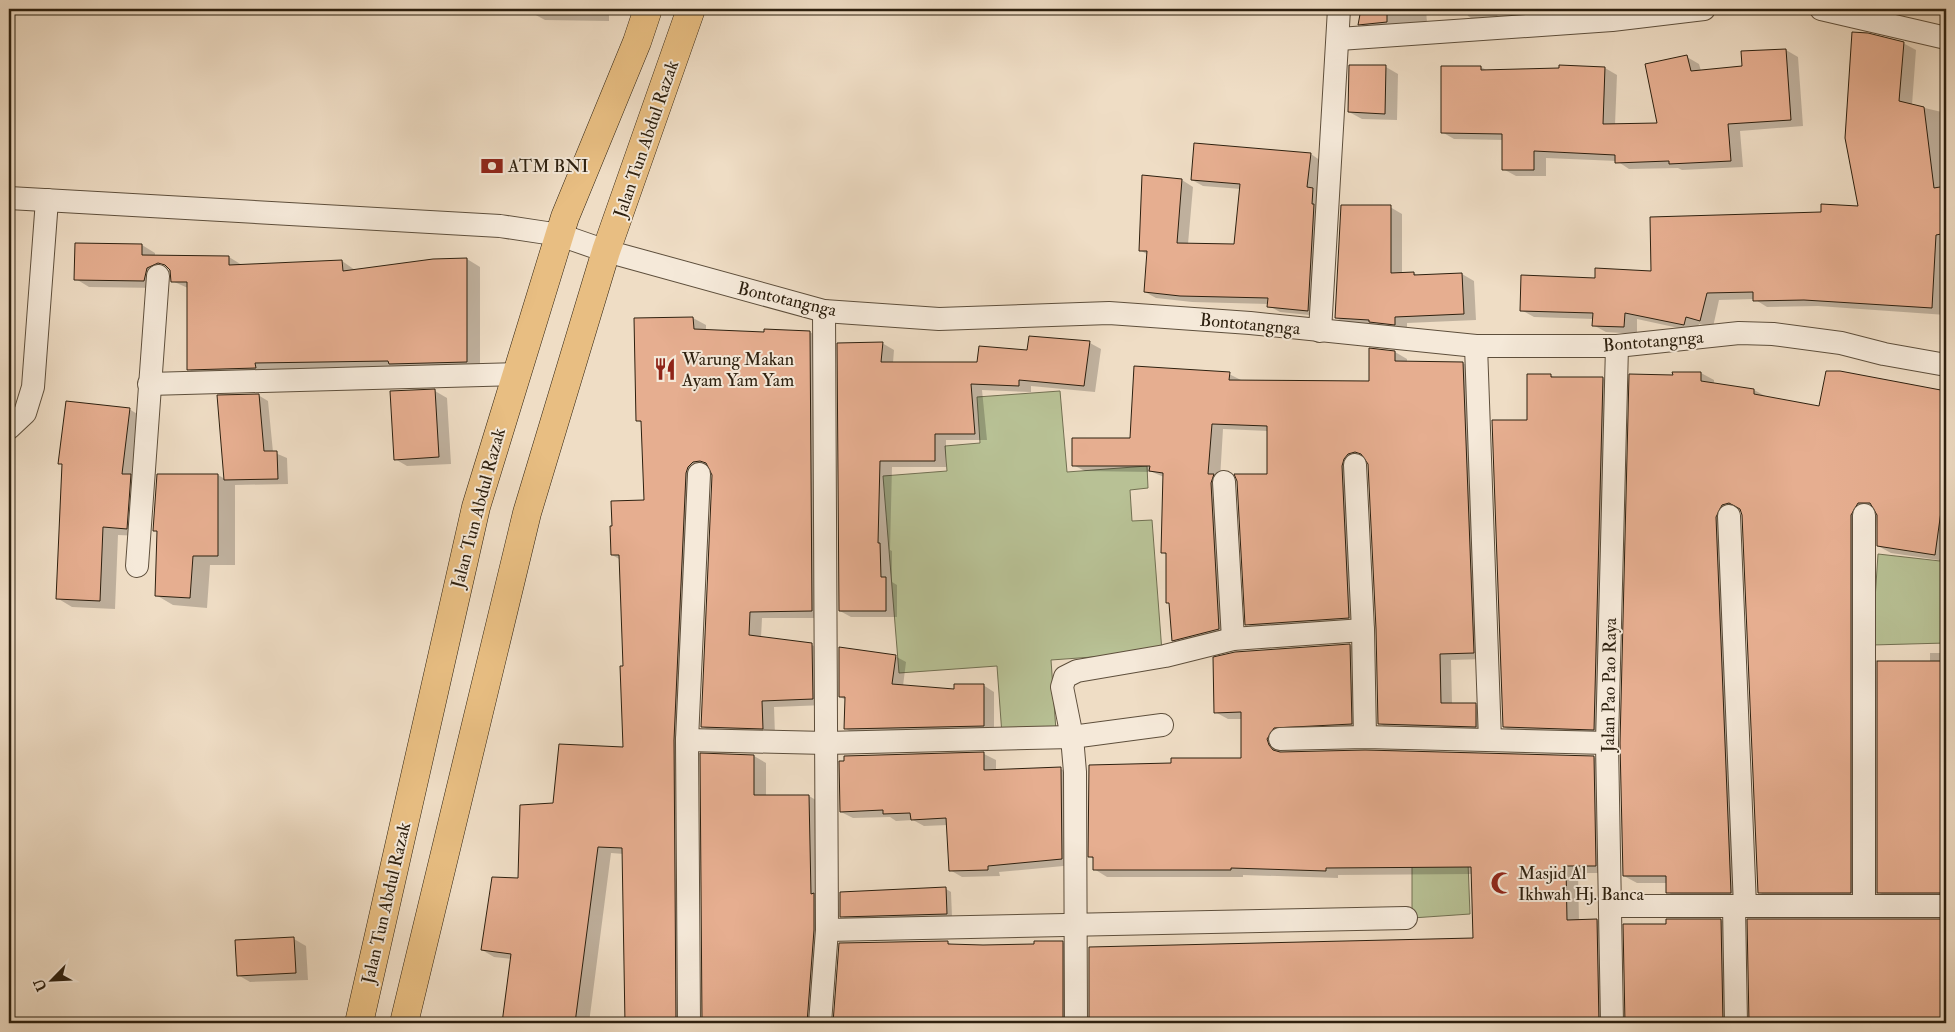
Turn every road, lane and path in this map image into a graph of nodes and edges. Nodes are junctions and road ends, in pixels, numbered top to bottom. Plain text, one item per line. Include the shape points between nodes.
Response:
1 (648, 9) edge
2 (691, 9) edge
3 (1339, 9) edge
4 (1704, 9) edge
5 (1821, 9) edge
6 (1946, 38) edge
7 (1338, 40) junction
8 (9, 198) edge
9 (48, 200) junction
10 (560, 235) junction
11 (606, 251) junction
12 (158, 276) dead end
13 (824, 311) junction
14 (1320, 331) junction
15 (1476, 346) junction
16 (1617, 346) junction
17 (1946, 365) edge
18 (515, 374) junction
19 (150, 384) junction
20 (9, 428) edge
21 (1355, 465) dead end
22 (699, 474) dead end
23 (1224, 482) dead end
24 (1729, 516) dead end
25 (1864, 516) dead end
26 (137, 566) dead end
27 (1363, 630) junction
28 (1233, 639) junction
29 (1162, 726) dead end
30 (1072, 737) junction
31 (1365, 737) junction
32 (1280, 738) dead end
33 (687, 740) junction
34 (1490, 740) junction
35 (826, 743) junction
36 (1606, 743) junction
37 (1610, 906) junction
38 (1739, 906) junction
39 (1864, 906) junction
40 (1946, 906) edge
41 (1406, 918) dead end
42 (1077, 927) junction
43 (827, 930) junction
44 (359, 1023) edge
45 (404, 1023) edge
46 (689, 1023) edge
47 (820, 1023) edge
48 (1076, 1023) edge
49 (1612, 1023) edge
50 (1736, 1023) edge

1 - 10 main road, Jalan Tun Abdul Razak
2 - 11 main road, Jalan Tun Abdul Razak
3 - 7 street
4 - 7 street via 1612,20
5 - 6 street
7 - 14 street
8 - 9 street, Bontotangnga
9 - 10 street, Bontotangnga via 500,226
9 - 20 street via 33,386 25,413
10 - 11 street, Bontotangnga
10 - 18 main road, Jalan Tun Abdul Razak
11 - 13 street, Bontotangnga
11 - 45 main road, Jalan Tun Abdul Razak via 528,513
12 - 19 street
13 - 14 street, Bontotangnga via 939,319 1109,313
13 - 35 street
14 - 15 street, Bontotangnga
15 - 16 street, Bontotangnga
15 - 34 street
16 - 17 street, Bontotangnga via 1739,333 1773,334 1841,342 1884,354
16 - 36 street, Jalan Pao Pao Raya
18 - 19 street
18 - 44 main road, Jalan Tun Abdul Razak via 476,507
19 - 26 street
21 - 27 street
22 - 33 street
23 - 28 street
24 - 38 street
25 - 39 street
27 - 28 street
27 - 31 street
28 - 30 street via 1165,656 1077,670 1064,677 1062,687
29 - 30 street
30 - 35 street
30 - 42 street
31 - 32 street
31 - 34 street
33 - 35 street
33 - 46 street
34 - 36 street
35 - 43 street
36 - 37 street, Jalan Pao Pao Raya
37 - 38 street
37 - 49 street, Jalan Pao Pao Raya
38 - 39 street
38 - 50 street
39 - 40 street
41 - 42 street
42 - 43 street
42 - 48 street
43 - 47 street

